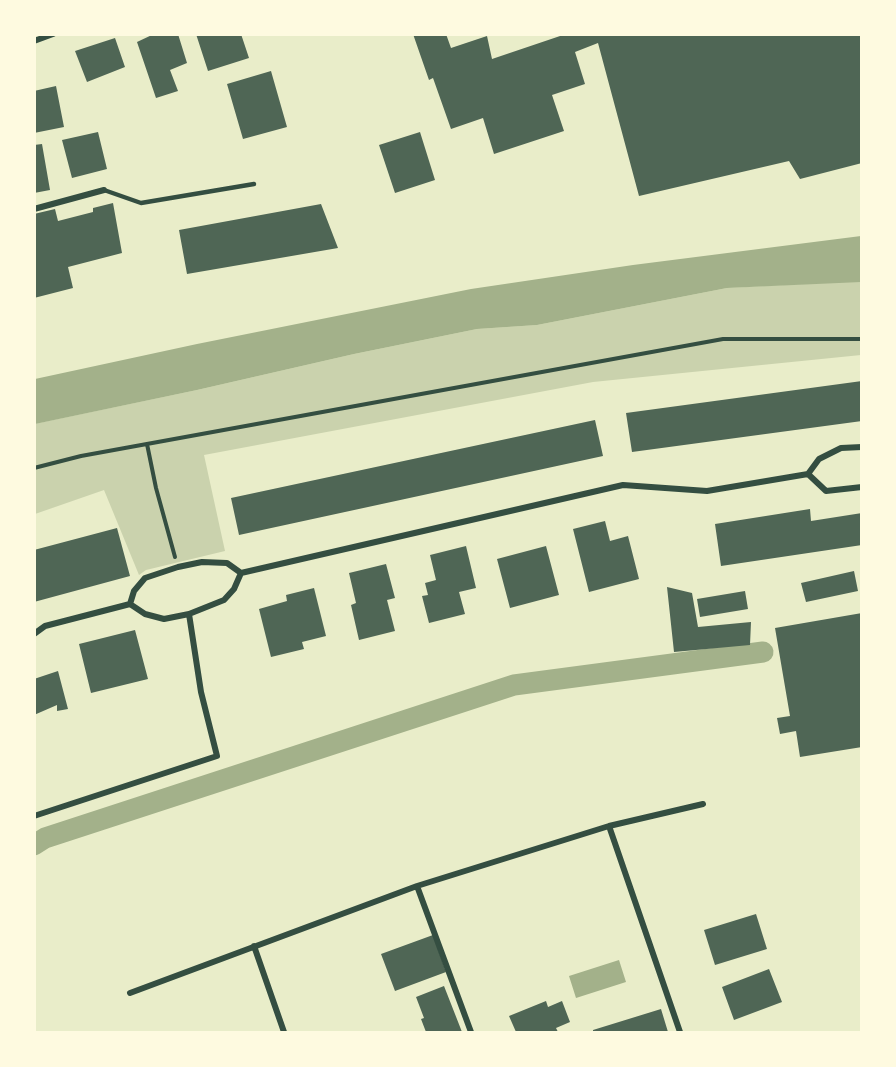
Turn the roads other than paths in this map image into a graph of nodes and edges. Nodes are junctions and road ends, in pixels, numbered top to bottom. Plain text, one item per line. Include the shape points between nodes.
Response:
1 (53, 34) edge
2 (34, 41) edge
3 (254, 184) dead end
4 (105, 190) joint
5 (34, 209) edge
6 (861, 447) edge
7 (808, 474) junction
8 (861, 487) edge
9 (241, 573) junction
10 (130, 603) junction
11 (189, 614) junction
12 (34, 634) edge
13 (703, 804) dead end
14 (34, 816) edge
15 (609, 825) junction
16 (417, 886) junction
17 (254, 946) junction
18 (130, 993) dead end
19 (284, 1032) edge
20 (471, 1032) edge
21 (680, 1032) edge

1 - 2 street
3 - 4 lane via 141,203
4 - 5 street
6 - 7 street via 841,448 819,459
7 - 8 street via 826,491
7 - 9 street via 707,491 623,485
9 - 10 street via 227,563 202,562 178,567 145,578
9 - 11 street via 224,600
10 - 11 street via 146,614 164,619
10 - 12 street via 45,626
11 - 14 street via 201,693 217,756
13 - 15 street
15 - 16 street
15 - 21 street
16 - 17 street
16 - 20 street
17 - 18 street
17 - 19 street

